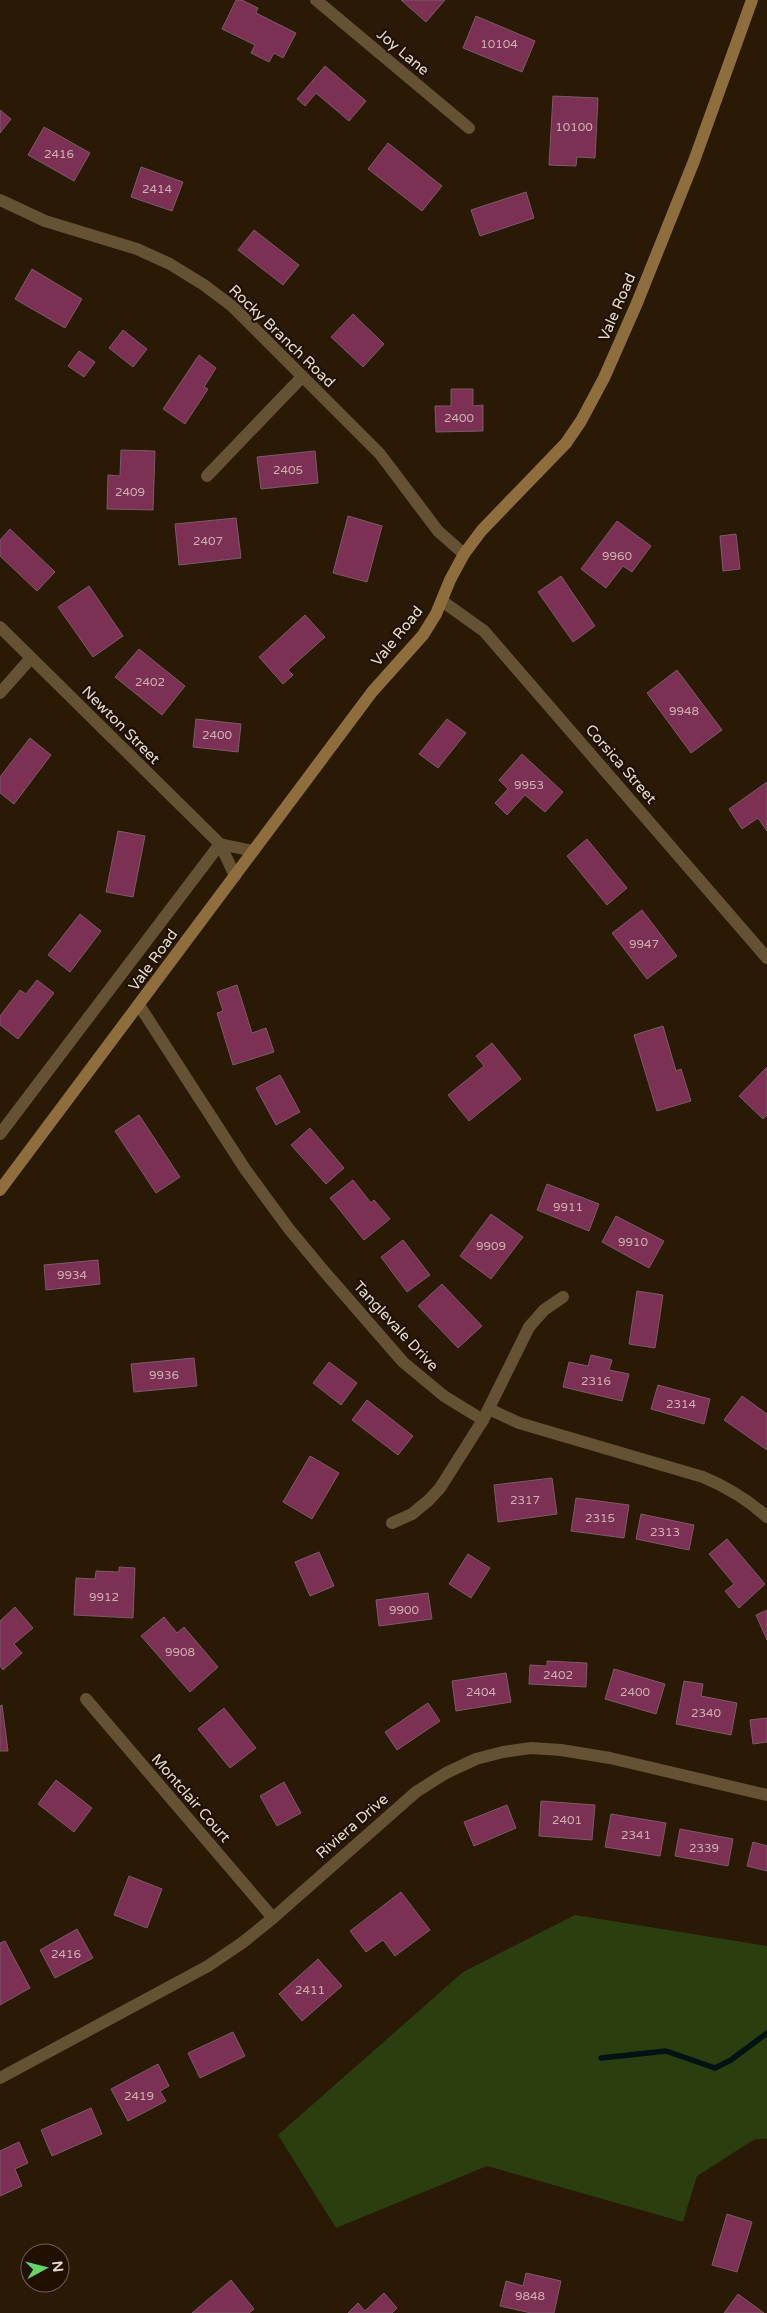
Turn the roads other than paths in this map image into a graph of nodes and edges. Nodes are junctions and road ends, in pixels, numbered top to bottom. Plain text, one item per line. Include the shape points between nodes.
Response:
1 (316, 0) edge
2 (752, 0) edge
3 (469, 128) dead end
4 (0, 200) edge
5 (302, 377) junction
6 (207, 476) dead end
7 (464, 554) junction
8 (442, 601) junction
9 (0, 627) edge
10 (31, 658) junction
11 (0, 693) edge
12 (220, 844) junction
13 (253, 851) junction
14 (235, 876) junction
15 (767, 958) edge
16 (139, 1006) junction
17 (0, 1134) edge
18 (0, 1190) edge
19 (563, 1297) dead end
20 (486, 1414) junction
21 (767, 1517) edge
22 (392, 1523) dead end
23 (86, 1699) dead end
24 (767, 1795) edge
25 (273, 1918) junction
26 (0, 2078) edge

1 - 3 street, Joy Lane
2 - 7 main road, Vale Road via 694,161 604,378 566,443 482,530
4 - 5 street, Rocky Branch Road via 45,221 137,249 170,264 232,306
5 - 6 street
5 - 7 street, Rocky Branch Road via 380,454 438,531
7 - 8 main road, Vale Road
8 - 13 main road, Vale Road via 423,635 372,692
8 - 15 street, Corsica Street via 497,645
9 - 10 street, Newton Street
10 - 11 street
10 - 12 street, Newton Street
12 - 13 street
12 - 14 street, Newton Street
12 - 17 street
13 - 14 main road, Vale Road
14 - 16 main road, Vale Road
16 - 18 main road, Vale Road
16 - 20 street, Tanglevale Drive via 245,1169 323,1270 402,1362 444,1396
19 - 20 street via 544,1310 529,1327
20 - 21 street, Tanglevale Drive via 703,1477 746,1499
20 - 22 street via 440,1488 412,1514
23 - 25 street, Montclair Court
24 - 25 street, Riviera Drive via 580,1753 531,1748 504,1752 476,1759 416,1792
25 - 26 street, Riviera Drive via 208,1966

